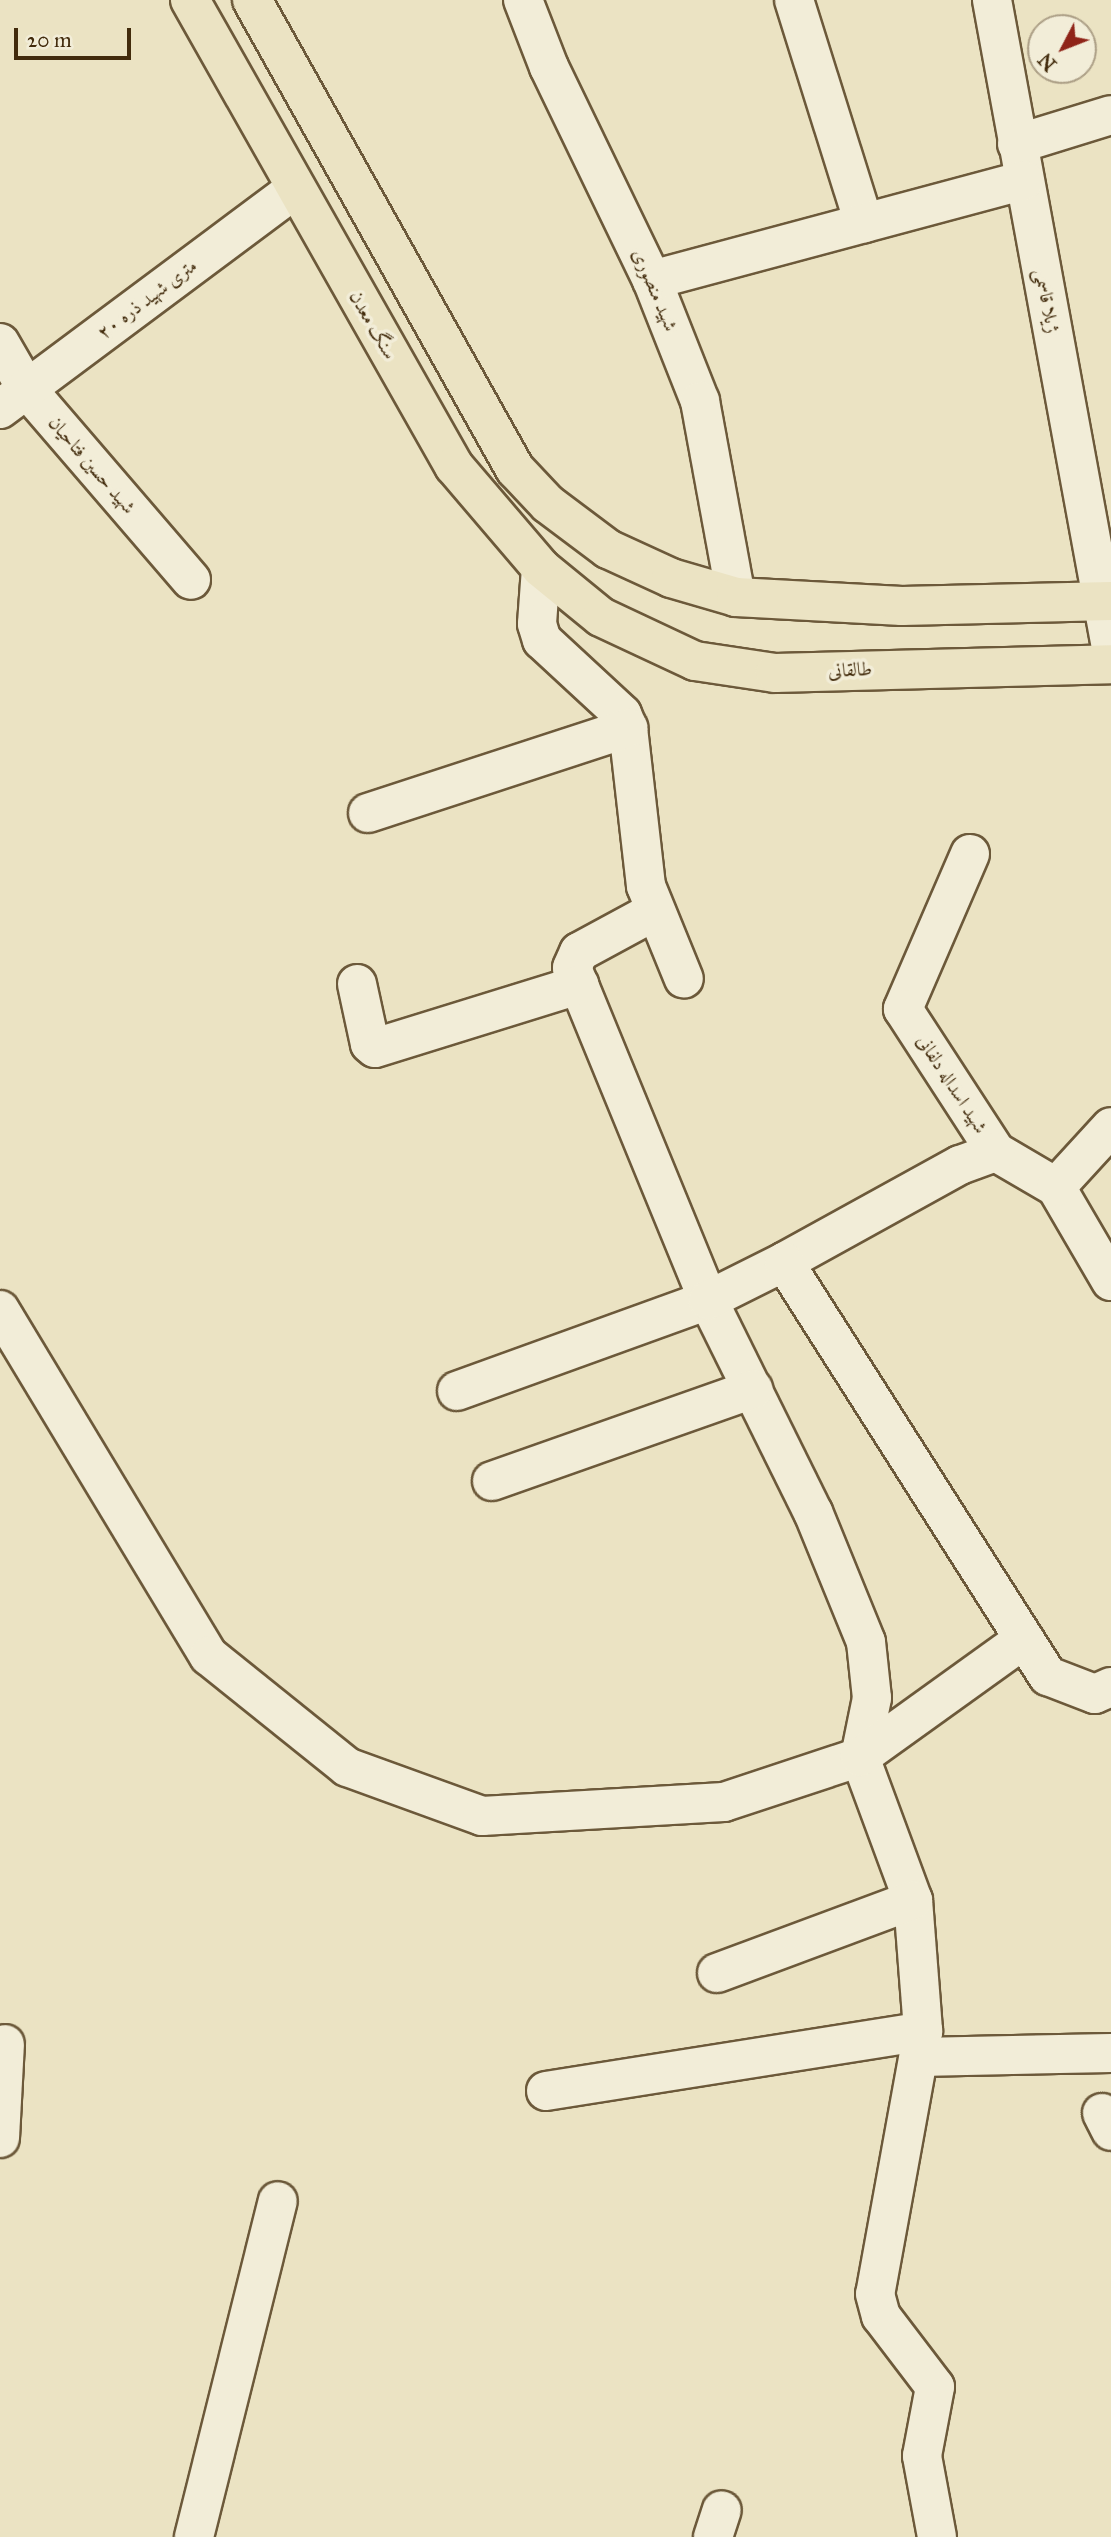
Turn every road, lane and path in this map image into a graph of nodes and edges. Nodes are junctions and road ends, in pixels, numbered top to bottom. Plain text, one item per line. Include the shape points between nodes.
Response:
1 (190, 0) edge
2 (252, 0) edge
3 (523, 0) edge
4 (793, 0) edge
5 (992, 0) edge
6 (1111, 115) edge
7 (1020, 162) junction
8 (295, 189) junction
9 (864, 223) junction
10 (652, 280) junction
11 (0, 343) edge
12 (13, 399) edge
13 (541, 568) junction
14 (191, 580) dead end
15 (736, 597) junction
16 (1108, 601) edge
17 (601, 617) joint
18 (1111, 648) edge
19 (1111, 664) edge
20 (628, 728) junction
21 (368, 813) dead end
22 (970, 854) dead end
23 (653, 912) junction
24 (684, 979) dead end
25 (357, 984) dead end
26 (579, 985) junction
27 (1111, 1127) edge
28 (996, 1152) junction
29 (1056, 1187) junction
30 (784, 1262) junction
31 (1111, 1281) edge
32 (708, 1300) junction
33 (0, 1310) edge
34 (753, 1388) junction
35 (457, 1391) dead end
36 (492, 1481) dead end
37 (1024, 1639) junction
38 (1111, 1687) edge
39 (860, 1757) junction
40 (913, 1900) junction
41 (717, 1973) dead end
42 (5, 2044) dead end
43 (921, 2044) junction
44 (1111, 2053) edge
45 (546, 2091) dead end
46 (0, 2138) edge
47 (278, 2201) dead end
48 (194, 2537) edge
49 (937, 2537) edge

1 - 8 main road, سنگ معدن
2 - 15 main road via 515,469 548,504 608,549 671,578
3 - 10 street, شهید منصوری via 549,67
4 - 9 street
5 - 7 street, ژیلا قاسمی
6 - 7 street
7 - 9 street
7 - 16 street, ژیلا قاسمی
8 - 12 street, ۲۰ متری شهید ذره
8 - 13 main road, سنگ معدن via 454,466
9 - 10 street
10 - 15 street, شهید منصوری via 700,401
11 - 12 street, شهید حسین فتاحیان
12 - 14 street, شهید حسین فتاحیان
13 - 17 main road, سنگ معدن
13 - 20 street via 537,624 542,640 622,714
15 - 16 main road via 902,606
16 - 18 street, ژیلا قاسمی
17 - 19 main road, طالقانی via 695,661 775,673
20 - 21 street
20 - 23 street
22 - 28 street, شهید اسداله دلفانی via 903,1009
23 - 24 street
23 - 26 street via 572,957
25 - 26 street via 375,1048
26 - 32 street
27 - 29 street
28 - 29 street, شهید اسداله دلفانی
28 - 30 street via 960,1165
29 - 31 street, شهید اسداله دلفانی
30 - 32 street
30 - 37 street
32 - 34 street
32 - 35 street
33 - 39 street via 209,1656 347,1767 482,1816 724,1802
34 - 36 street
34 - 39 street via 813,1511 866,1642 872,1698
37 - 38 street via 1048,1676 1095,1694
37 - 39 street
39 - 40 street
40 - 41 street
40 - 43 street
42 - 46 street
43 - 44 street
43 - 45 street
43 - 49 street via 875,2294 881,2316 935,2387 922,2456
47 - 48 street

